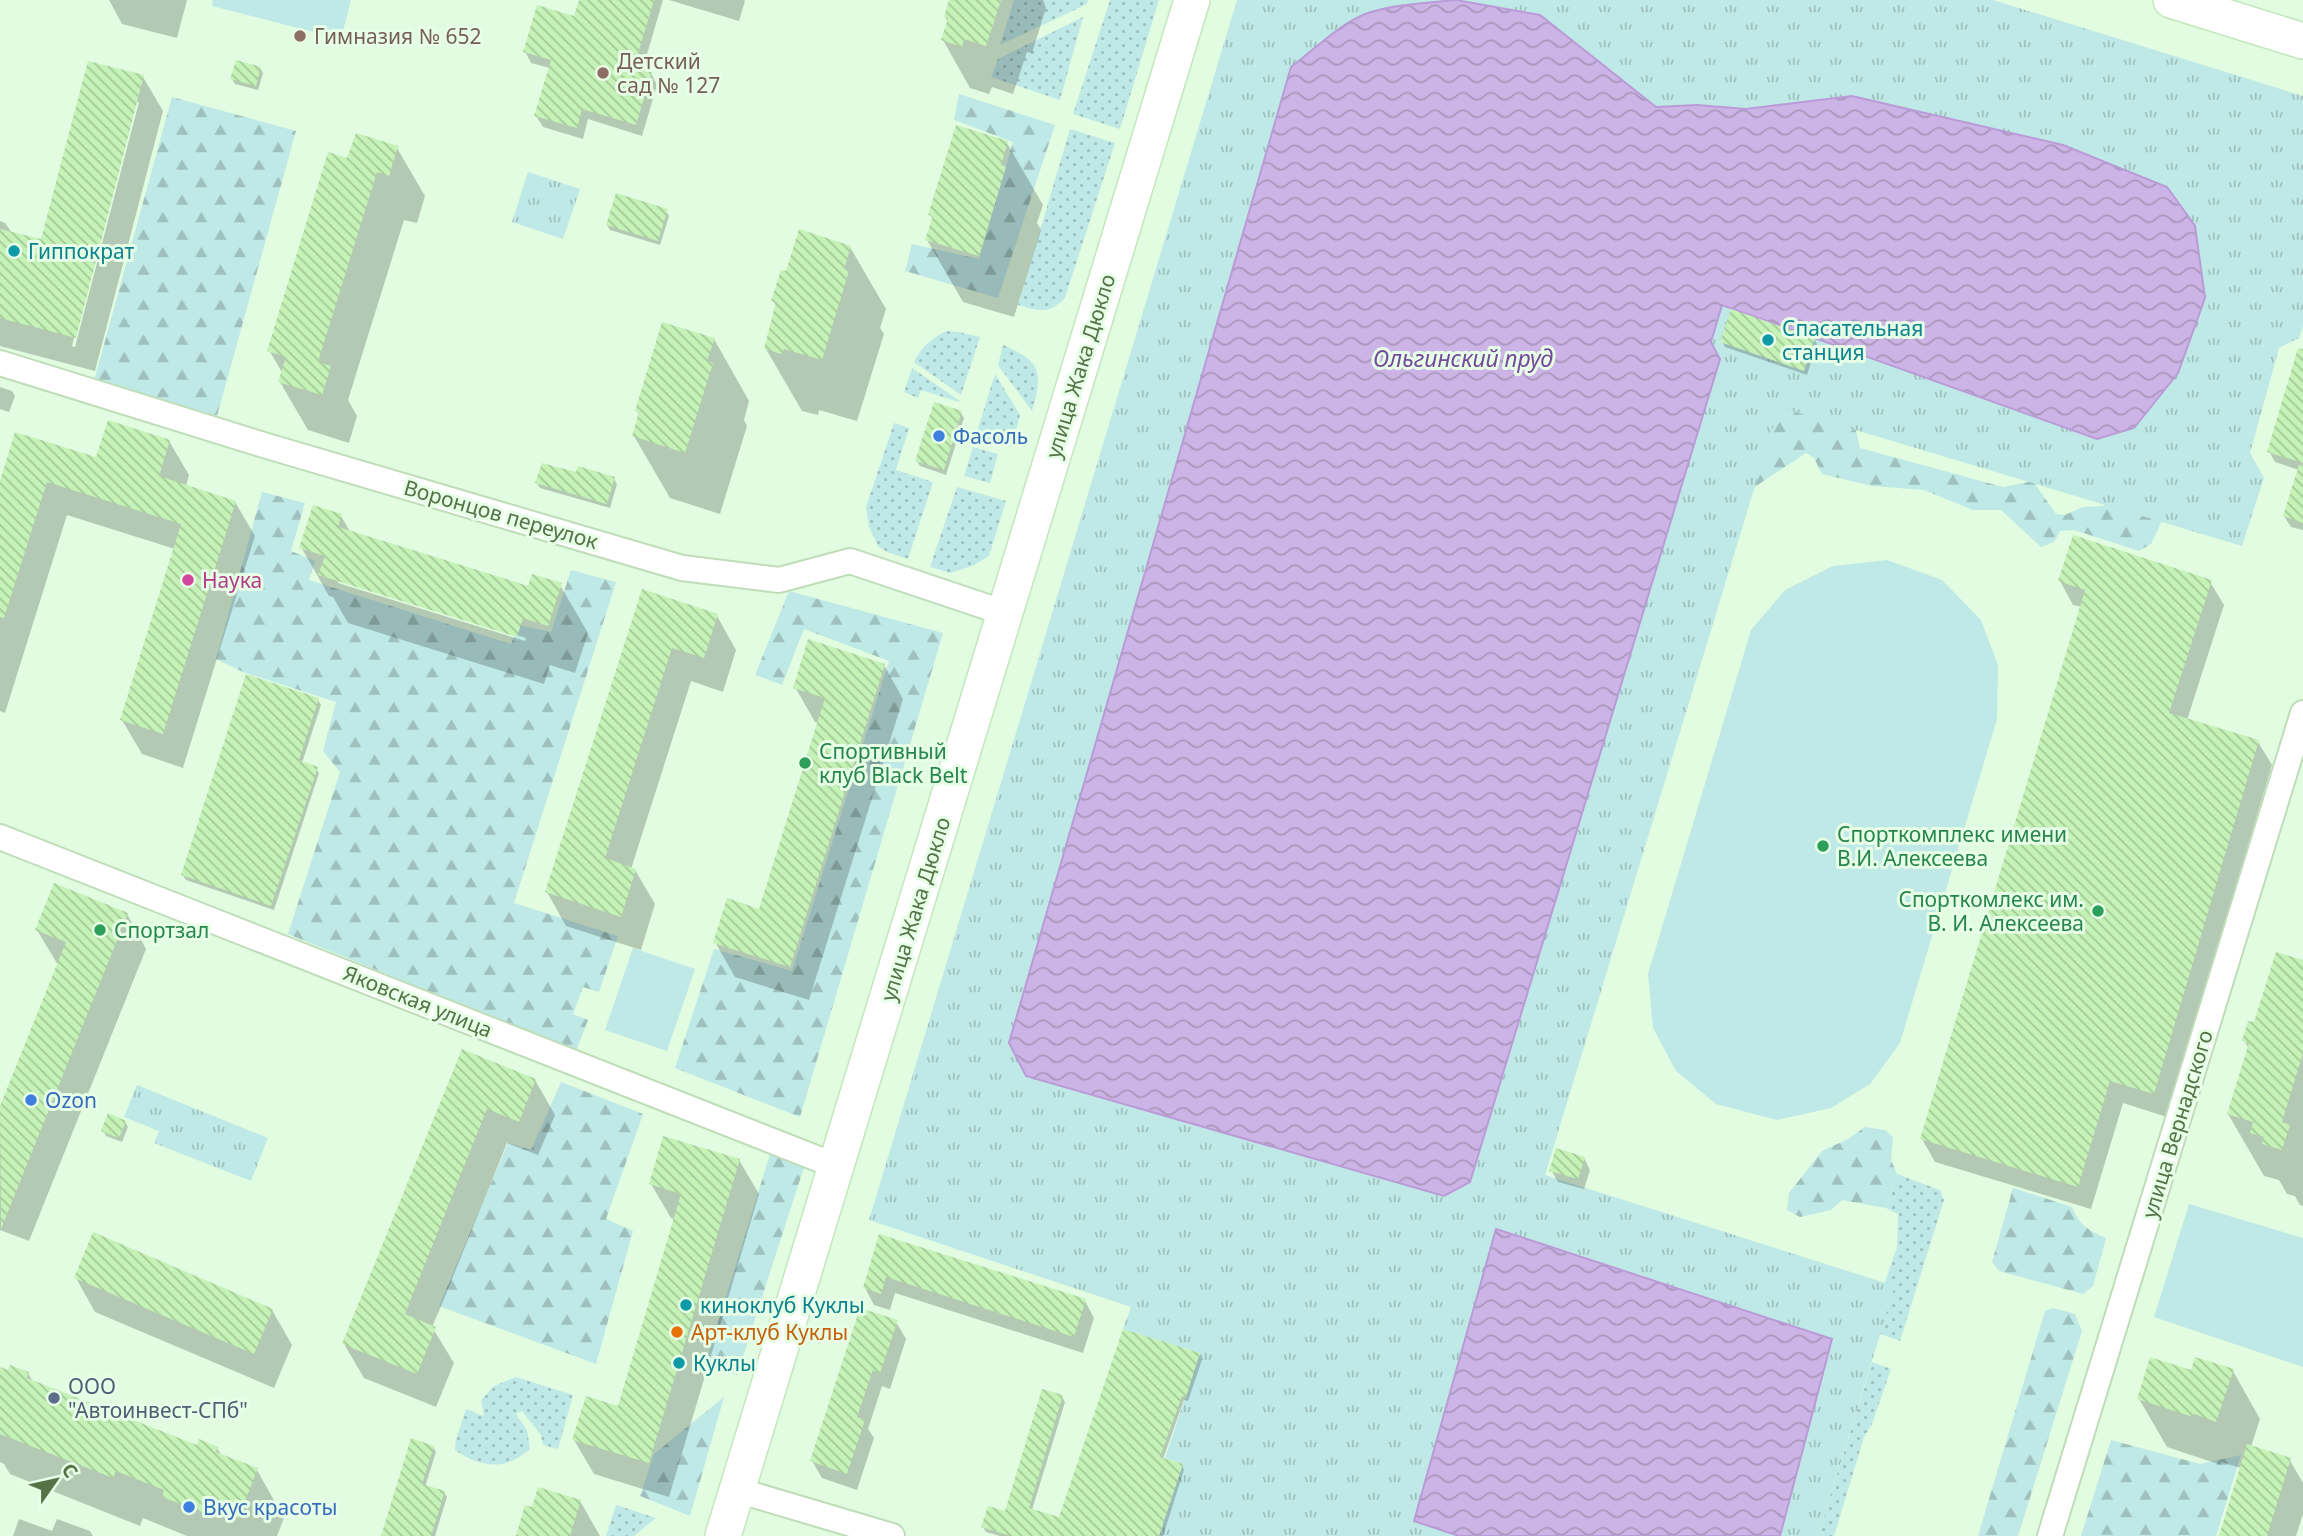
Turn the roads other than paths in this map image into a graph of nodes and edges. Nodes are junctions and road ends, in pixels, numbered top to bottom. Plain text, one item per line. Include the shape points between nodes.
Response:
1 (1192, 0) edge
2 (2171, 0) edge
3 (2252, 0) edge
4 (2303, 16) edge
5 (2303, 41) edge
6 (0, 363) edge
7 (1005, 613) junction
8 (2303, 713) edge
9 (0, 836) edge
10 (836, 1166) junction
11 (737, 1490) junction
12 (723, 1536) edge
13 (892, 1536) edge
14 (2050, 1536) edge

1 - 7 street, улица Жака Дюкло
2 - 5 street
3 - 4 street
6 - 7 street, Воронцов переулок via 682,568 779,580 850,561
7 - 10 street, улица Жака Дюкло
8 - 14 street, улица Вернадского
9 - 10 street, Яковская улица
10 - 11 street, улица Жака Дюкло
11 - 12 street, улица Жака Дюкло
11 - 13 street

